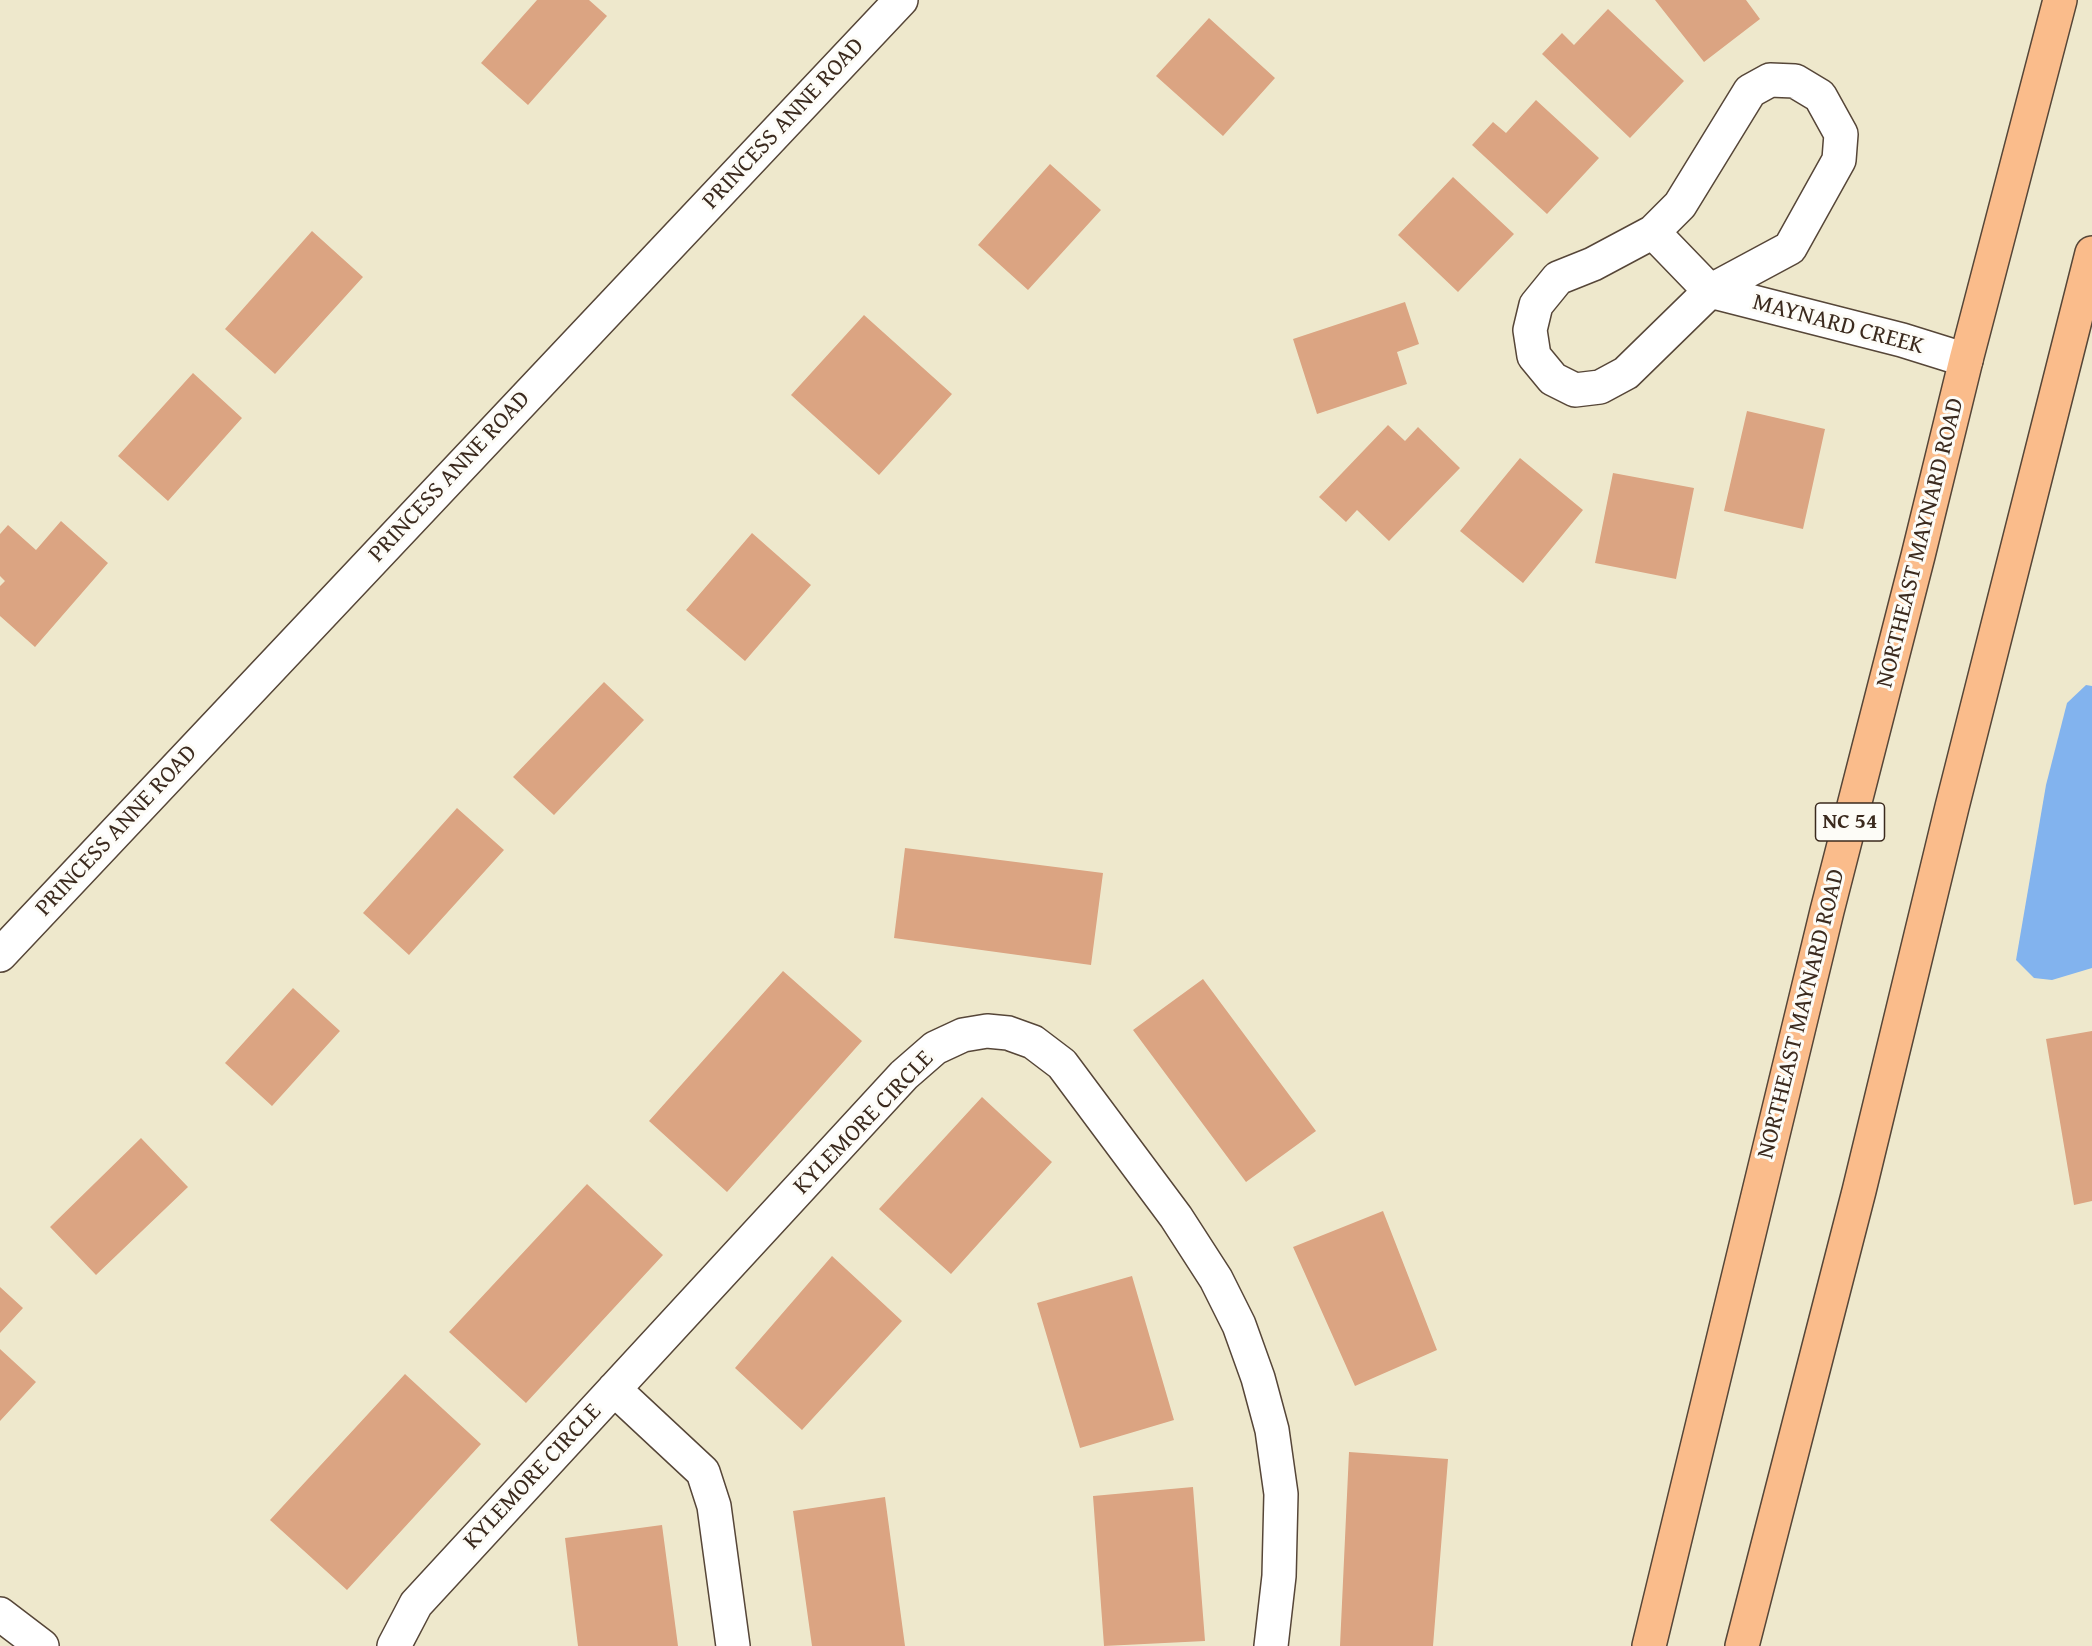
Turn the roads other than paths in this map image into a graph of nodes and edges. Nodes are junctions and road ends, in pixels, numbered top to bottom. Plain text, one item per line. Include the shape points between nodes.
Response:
1 (901, 0) edge
2 (2060, 0) edge
3 (1653, 232) junction
4 (2092, 253) edge
5 (1710, 291) junction
6 (1966, 360) junction
7 (0, 955) edge
8 (614, 1389) junction
9 (0, 1614) edge
10 (42, 1646) edge
11 (394, 1646) edge
12 (733, 1646) edge
13 (1271, 1646) edge
14 (1649, 1646) edge
15 (1742, 1646) edge

1 - 7 street, PRINCESS ANNE ROAD
2 - 6 main road, NORTHEAST MAYNARD ROAD / NC 54
3 - 5 street
3 - 5 street, MAYNARD CREEK via 1558,278 1536,305 1530,330 1534,356 1553,379 1575,390 1600,387 1626,373
3 - 5 street, MAYNARD CREEK via 1680,205 1750,91 1770,80 1795,81 1820,96 1841,135 1839,160 1790,248
4 - 15 main road
5 - 6 street, MAYNARD CREEK
6 - 14 main road, NORTHEAST MAYNARD ROAD / NC 54 via 1827,910
8 - 11 street, KYLEMORE CIRCLE via 416,1604
8 - 12 street via 703,1472 717,1517
8 - 13 street, KYLEMORE CIRCLE via 904,1075 935,1048 963,1035 987,1031 1033,1042 1062,1064 1139,1166 1216,1279 1239,1324 1272,1430 1281,1494 1279,1576
9 - 10 street

